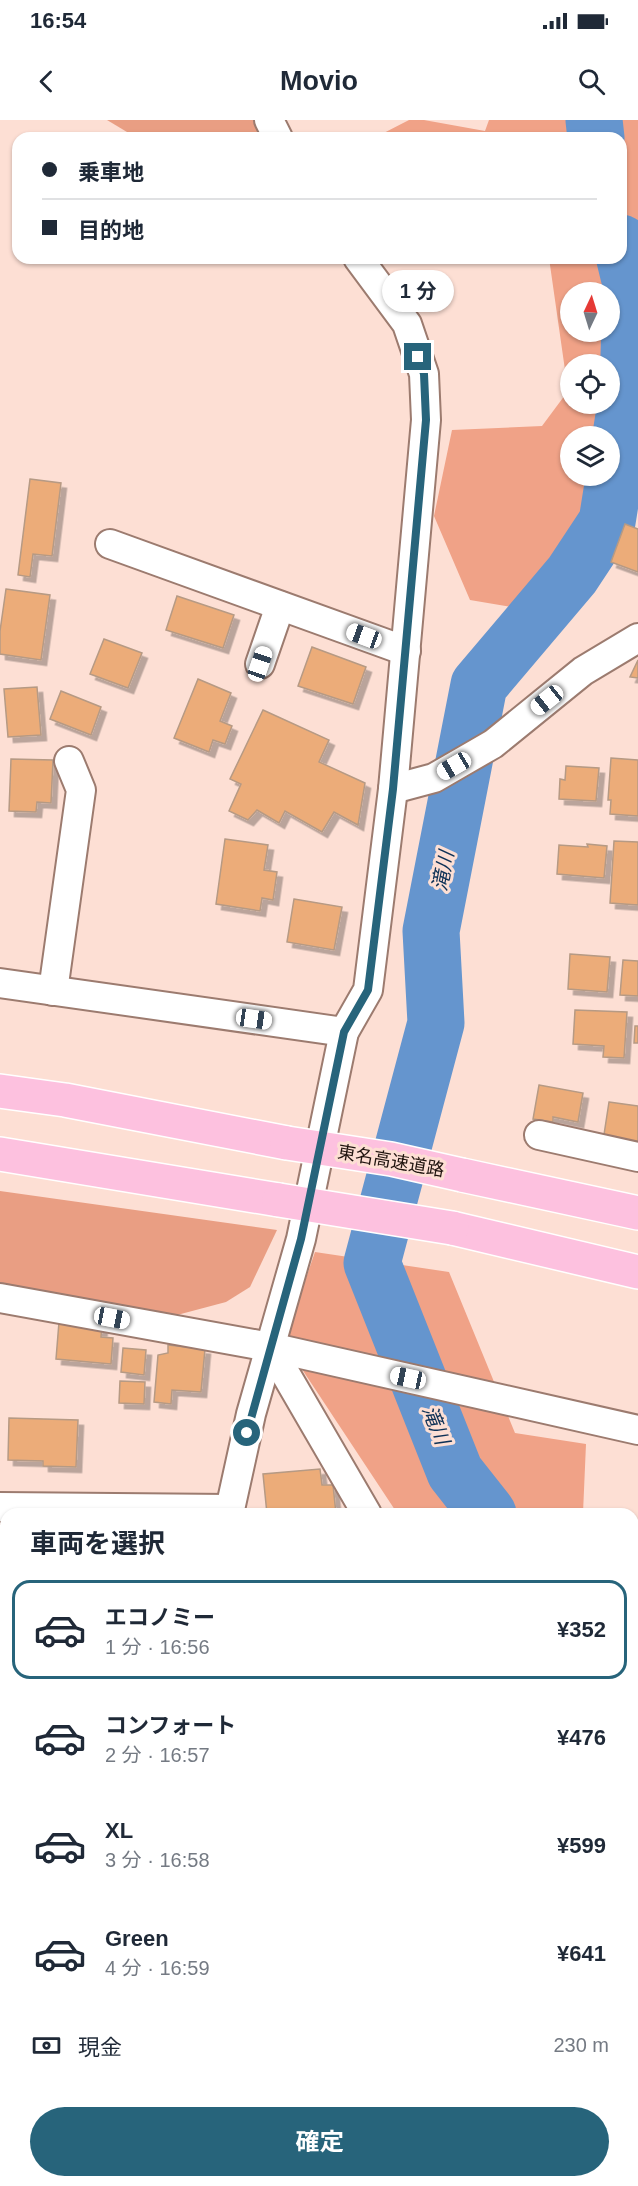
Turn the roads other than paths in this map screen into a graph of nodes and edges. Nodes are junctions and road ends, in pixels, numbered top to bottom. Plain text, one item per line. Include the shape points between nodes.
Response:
1 (362, 264) edge
2 (110, 544) dead end
3 (280, 606) junction
4 (638, 638) edge
5 (406, 651) junction
6 (260, 664) dead end
7 (69, 760) dead end
8 (393, 789) junction
9 (0, 983) edge
10 (53, 991) junction
11 (344, 1032) junction
12 (0, 1091) edge
13 (539, 1135) dead end
14 (0, 1154) edge
15 (638, 1157) edge
16 (638, 1213) edge
17 (638, 1272) edge
18 (0, 1298) edge
19 (270, 1347) junction
20 (638, 1430) edge
21 (0, 1507) edge
22 (57, 1508) edge
23 (230, 1508) edge
24 (364, 1508) edge

1 - 5 street via 407,324 424,374 426,420
2 - 3 street
3 - 5 street
3 - 6 street
4 - 8 street via 583,671 493,744 434,778
5 - 8 street
7 - 10 street via 81,790
8 - 11 street via 368,990
9 - 10 street
10 - 11 street
11 - 19 street via 301,1239
12 - 16 highway, 東名高速道路, bridge via 391,1159
13 - 15 street
14 - 17 highway, bridge via 452,1228
18 - 19 street
19 - 20 street
19 - 23 street
19 - 24 street
21 - 22 street

